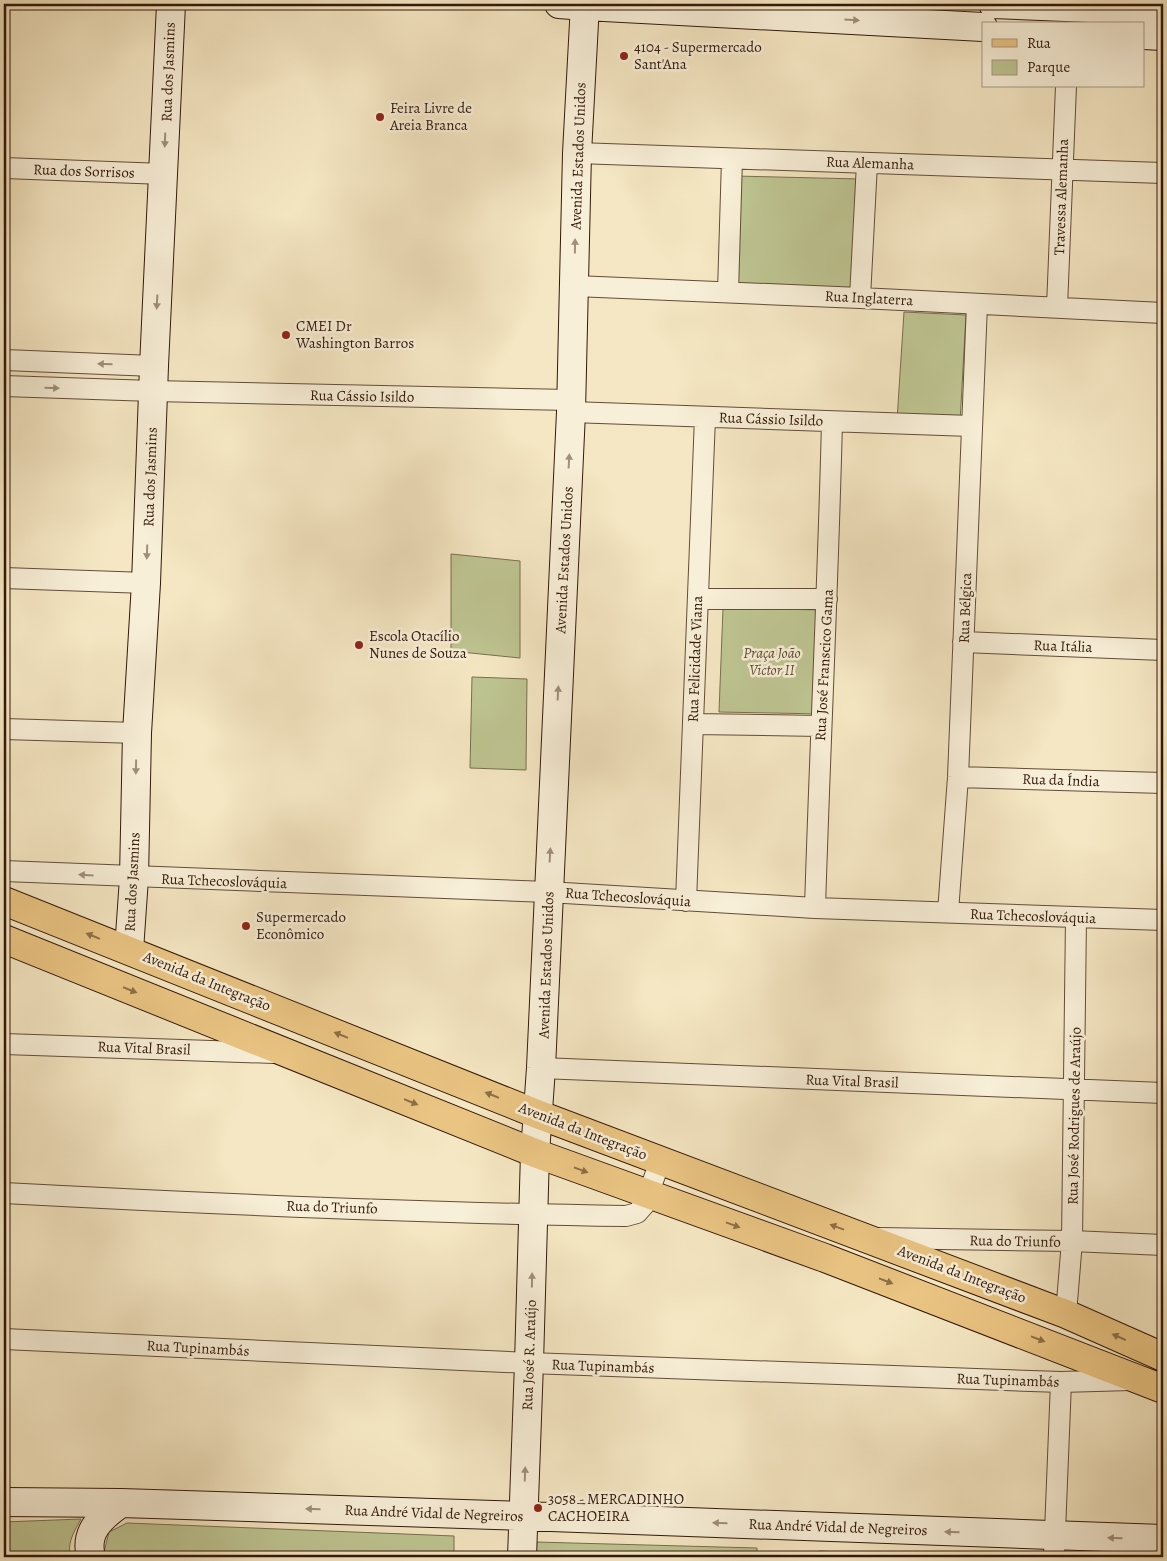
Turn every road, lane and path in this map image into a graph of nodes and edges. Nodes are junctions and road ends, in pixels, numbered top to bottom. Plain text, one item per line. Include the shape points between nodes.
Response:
1 (171, 4) edge
2 (993, 4) edge
3 (576, 5) edge
4 (1104, 6) edge
5 (1163, 11) edge
6 (982, 27) edge
7 (1144, 35) edge
8 (1163, 36) edge
9 (1066, 88) edge
10 (577, 153) junction
11 (732, 159) junction
12 (867, 163) junction
13 (4, 168) edge
14 (1061, 170) junction
15 (1163, 173) edge
16 (164, 174) junction
17 (574, 286) junction
18 (728, 292) junction
19 (860, 298) junction
20 (976, 304) junction
21 (1057, 307) junction
22 (1163, 313) edge
23 (4, 360) edge
24 (153, 379) junction
25 (4, 386) edge
26 (571, 406) junction
27 (705, 416) junction
28 (832, 422) junction
29 (971, 426) junction
30 (4, 578) edge
31 (146, 583) junction
32 (698, 599) junction
33 (827, 599) junction
34 (964, 642) junction
35 (1163, 650) edge
36 (693, 724) junction
37 (821, 726) junction
38 (4, 729) edge
39 (137, 733) junction
40 (958, 777) junction
41 (1163, 783) edge
42 (4, 872) edge
43 (134, 878) junction
44 (548, 892) junction
45 (4, 901) edge
46 (686, 901) junction
47 (815, 908) junction
48 (948, 912) junction
49 (1076, 918) junction
50 (1163, 920) edge
51 (4, 939) edge
52 (129, 950) junction
53 (4, 1044) edge
54 (284, 1053) junction
55 (391, 1054) junction
56 (541, 1068) junction
57 (377, 1088) junction
58 (1074, 1090) junction
59 (1163, 1093) edge
60 (537, 1114) junction
61 (535, 1153) junction
62 (660, 1161) junction
63 (4, 1193) edge
64 (649, 1195) junction
65 (533, 1214) junction
66 (868, 1238) junction
67 (1072, 1242) junction
68 (1163, 1245) edge
69 (1066, 1314) junction
70 (4, 1339) edge
71 (1163, 1357) edge
72 (530, 1364) junction
73 (1061, 1382) junction
74 (1153, 1384) edge
75 (4, 1502) edge
76 (121, 1503) junction
77 (523, 1516) junction
78 (1163, 1540) edge
79 (1054, 1546) edge
80 (91, 1557) edge
81 (522, 1557) edge

1 -> 16 main road, Rua dos Jasmins
2 - 4 main road
3 -> 6 main road
3 - 10 main road, Avenida Estados Unidos
4 - 5 main road
7 - 8 main road
9 - 14 street, Travessa Alemanha
10 - 11 street, Rua Alemanha
17 -> 10 main road, Avenida Estados Unidos
11 - 12 street, Rua Alemanha
11 - 18 street
12 - 14 street, Rua Alemanha
12 - 19 street
13 - 16 street, Rua dos Sorrisos
14 - 15 street, Rua Alemanha
14 - 21 street, Travessa Alemanha
16 -> 24 main road, Rua dos Jasmins
17 - 18 street, Rua Inglaterra
17 - 26 main road, Avenida Estados Unidos
18 - 19 street, Rua Inglaterra
19 - 20 street, Rua Inglaterra
20 - 21 street, Rua Inglaterra
20 - 29 street, Rua Bélgica
21 - 22 street, Rua Inglaterra
24 -> 23 street
25 -> 24 street
24 - 26 street, Rua Cássio Isildo
24 -> 31 main road, Rua dos Jasmins
26 - 27 street, Rua Cássio Isildo
44 -> 26 main road, Avenida Estados Unidos
27 - 28 street, Rua Cássio Isildo
27 - 32 street, Rua Felicidade Viana
28 - 29 street, Rua Cássio Isildo
28 - 33 street, Rua José Franscico Gama
29 - 34 street, Rua Bélgica
30 - 31 street
31 - 39 main road, Rua dos Jasmins
32 - 33 street
32 - 36 street, Rua Felicidade Viana
33 - 37 street, Rua José Franscico Gama
34 - 35 street, Rua Itália
34 - 40 street, Rua Bélgica
36 - 37 street
36 - 46 street, Rua Felicidade Viana
37 - 47 street, Rua José Franscico Gama
38 - 39 street
39 -> 43 main road, Rua dos Jasmins
40 - 41 street, Rua da Índia
40 - 48 street, Rua Bélgica
43 -> 42 street, Rua Tchecoslováquia
43 - 44 street, Rua Tchecoslováquia
43 - 52 main road, Rua dos Jasmins
44 - 46 street, Rua Tchecoslováquia
44 - 56 main road, Avenida Estados Unidos
52 -> 45 main road, Avenida da Integração
46 - 47 street, Rua Tchecoslováquia
47 - 48 street, Rua Tchecoslováquia
48 - 49 street, Rua Tchecoslováquia
49 - 50 street, Rua Tchecoslováquia
49 - 58 street, Rua José Rodrigues de Araújo
51 -> 54 main road
55 -> 52 main road, Avenida da Integração
53 - 54 street, Rua Vital Brasil
54 - 57 main road
55 - 57 main road
60 -> 55 main road, Avenida da Integração
56 - 58 street, Rua Vital Brasil
56 - 60 main road, Avenida Estados Unidos
57 -> 61 main road
58 - 59 street, Rua Vital Brasil
58 - 67 street, Rua José Rodrigues de Araújo
60 - 61 main road, Avenida Estados Unidos
60 - 62 main road, Avenida da Integração
61 -> 64 main road
61 - 65 main road, Rua José R. Araújo
62 - 64 street, Rua do Triunfo
66 -> 62 main road, Avenida da Integração
63 - 65 street, Rua do Triunfo
64 - 65 street, Rua do Triunfo via 640,1212 631,1215
64 -> 74 main road via 825,1258
72 -> 65 main road, Rua José R. Araújo
66 - 67 street, Rua do Triunfo
66 - 69 main road, Avenida da Integração
67 - 68 street, Rua do Triunfo
67 - 69 street, Rua José Rodrigues de Araújo
71 -> 69 main road, Avenida da Integração
70 - 72 street, Rua Tupinambás
72 - 73 street, Rua Tupinambás
77 -> 72 main road, Rua José R. Araújo
73 - 74 street, Rua Tupinambás
73 - 79 street
75 - 76 main road, Rua André Vidal de Negreiros
77 -> 76 main road, Rua André Vidal de Negreiros
76 - 80 main road via 96,1524 89,1539
79 -> 77 main road, Rua André Vidal de Negreiros
77 - 81 main road, Rua José R. Araújo
78 -> 79 main road, Rua André Vidal de Negreiros

